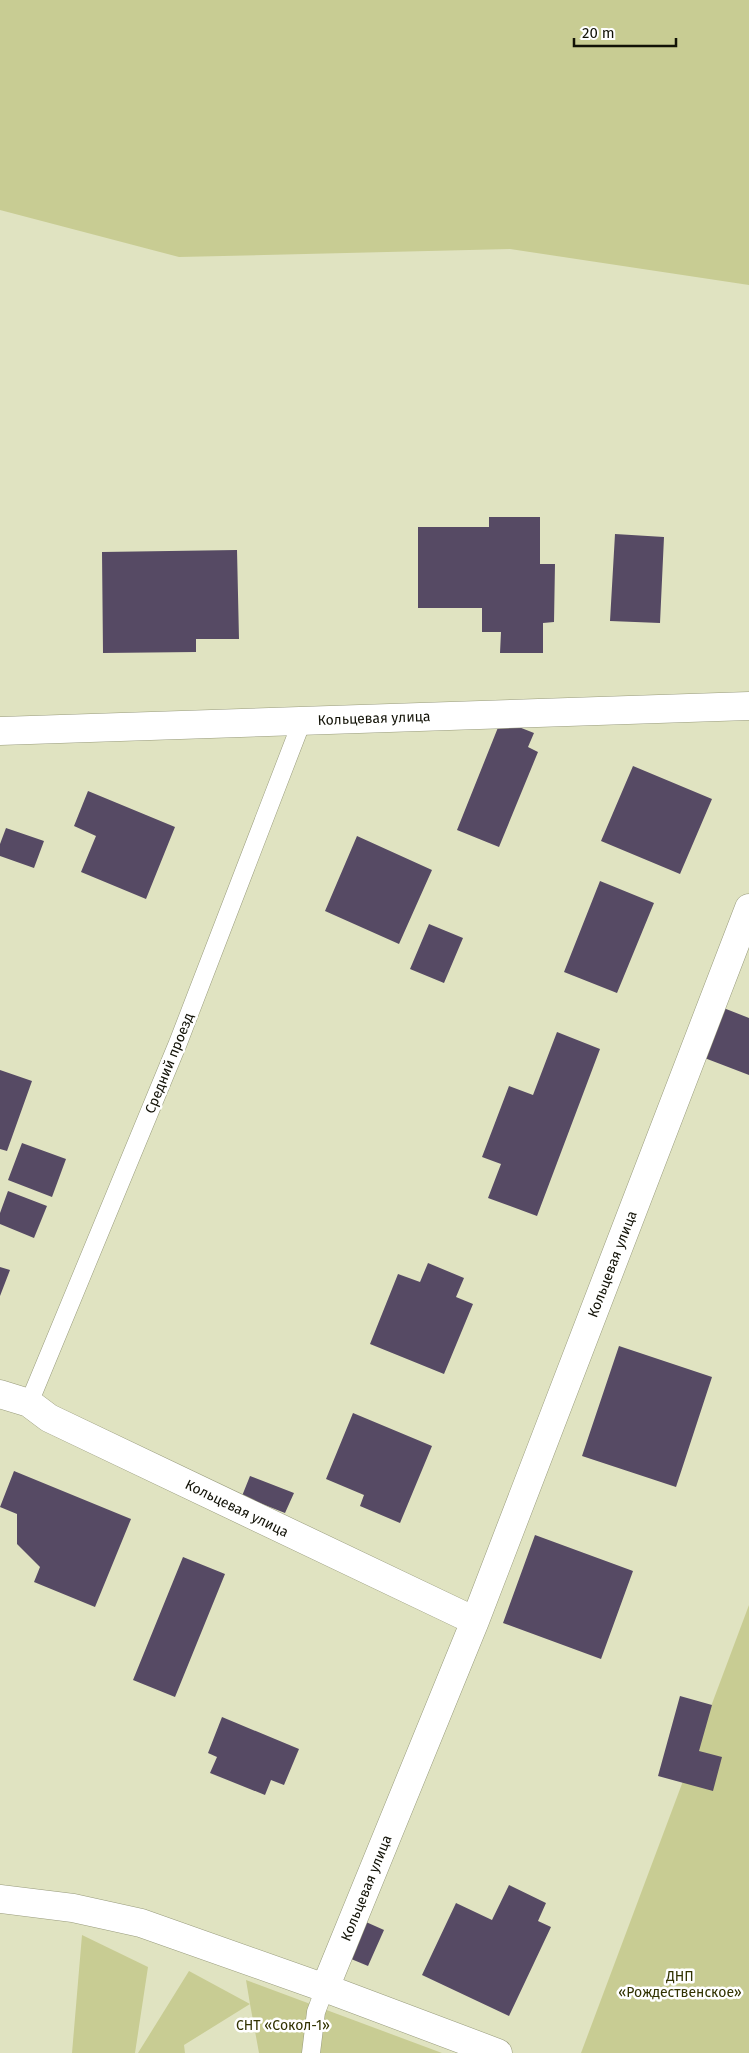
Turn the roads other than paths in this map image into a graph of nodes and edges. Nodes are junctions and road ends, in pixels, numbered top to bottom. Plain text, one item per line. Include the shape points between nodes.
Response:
1 (749, 706) edge
2 (302, 721) junction
3 (0, 731) edge
4 (749, 908) edge
5 (0, 1394) edge
6 (29, 1403) junction
7 (475, 1621) junction
8 (0, 1899) edge
9 (325, 1988) junction
10 (311, 2053) edge
11 (498, 2053) edge

1 - 2 street, Кольцевая улица
2 - 3 street, Кольцевая улица
2 - 6 lane, Средний проезд via 178,1043
4 - 7 street, Кольцевая улица
5 - 6 street, Кольцевая улица
6 - 7 street, Кольцевая улица via 50,1418
7 - 9 street, Кольцевая улица
8 - 9 street via 73,1908 141,1923
9 - 10 lane via 316,2012
9 - 11 street

